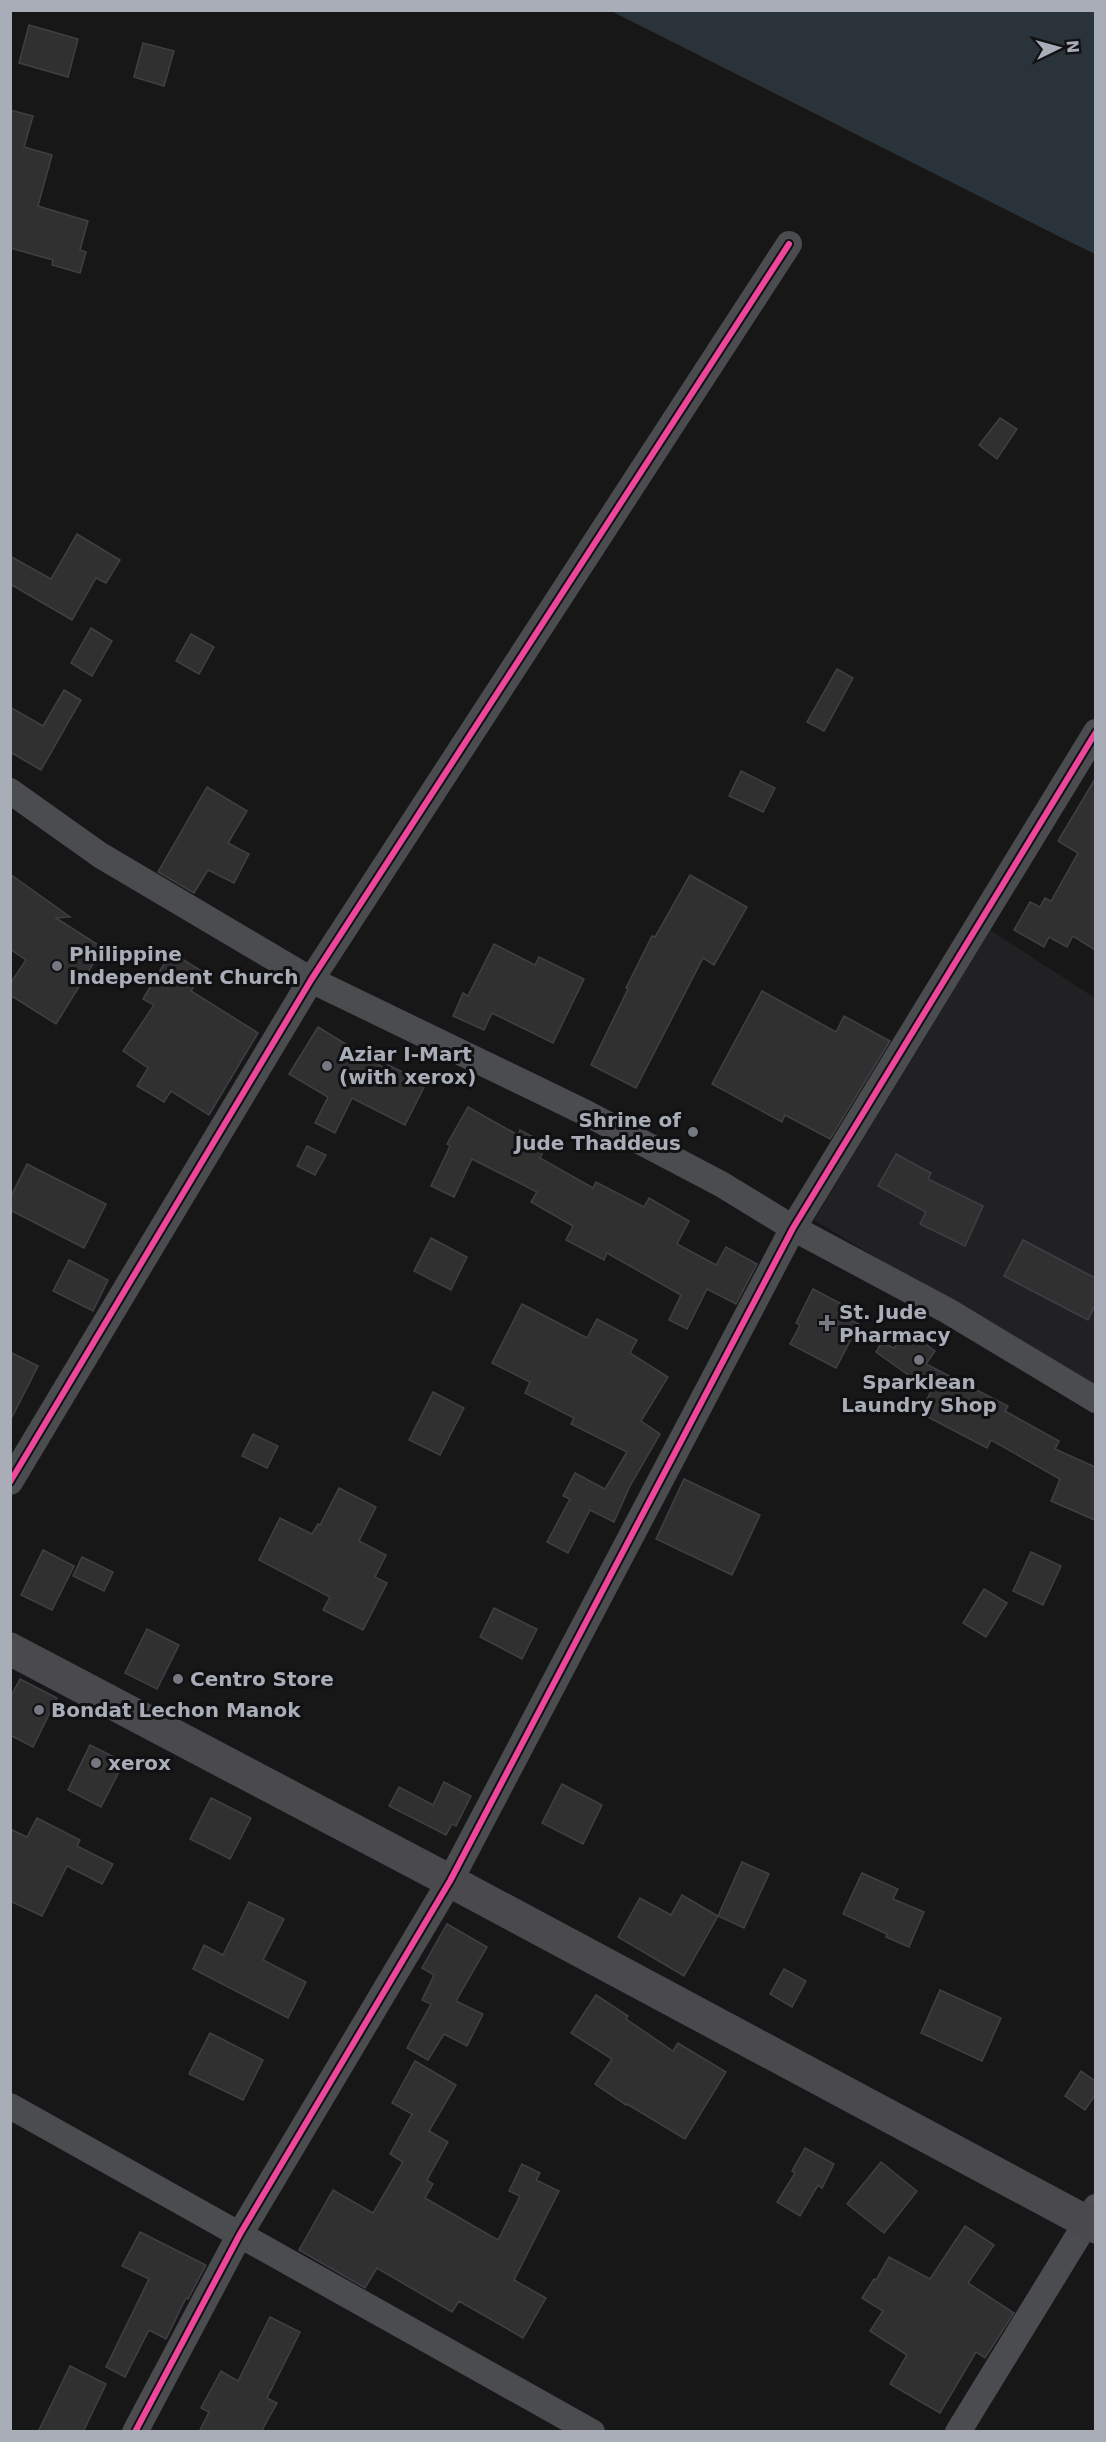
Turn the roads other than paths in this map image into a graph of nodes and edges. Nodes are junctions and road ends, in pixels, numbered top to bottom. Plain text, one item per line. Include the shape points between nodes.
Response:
1 (789, 244) dead end
2 (1095, 732) edge
3 (10, 791) edge
4 (311, 980) junction
5 (793, 1228) junction
6 (1095, 1400) edge
7 (10, 1482) edge
8 (10, 1648) edge
9 (450, 1881) junction
10 (10, 2106) edge
11 (1093, 2219) edge
12 (240, 2234) junction
13 (135, 2432) edge
14 (592, 2432) edge
15 (958, 2432) edge

1 - 4 street
2 - 5 street
3 - 4 street via 100,855
4 - 5 street via 586,1113 721,1184
4 - 7 street
5 - 6 street via 948,1311
5 - 9 street
8 - 9 main road
9 - 11 main road
9 - 12 street
10 - 12 street
11 - 15 street
12 - 13 street
12 - 14 street

